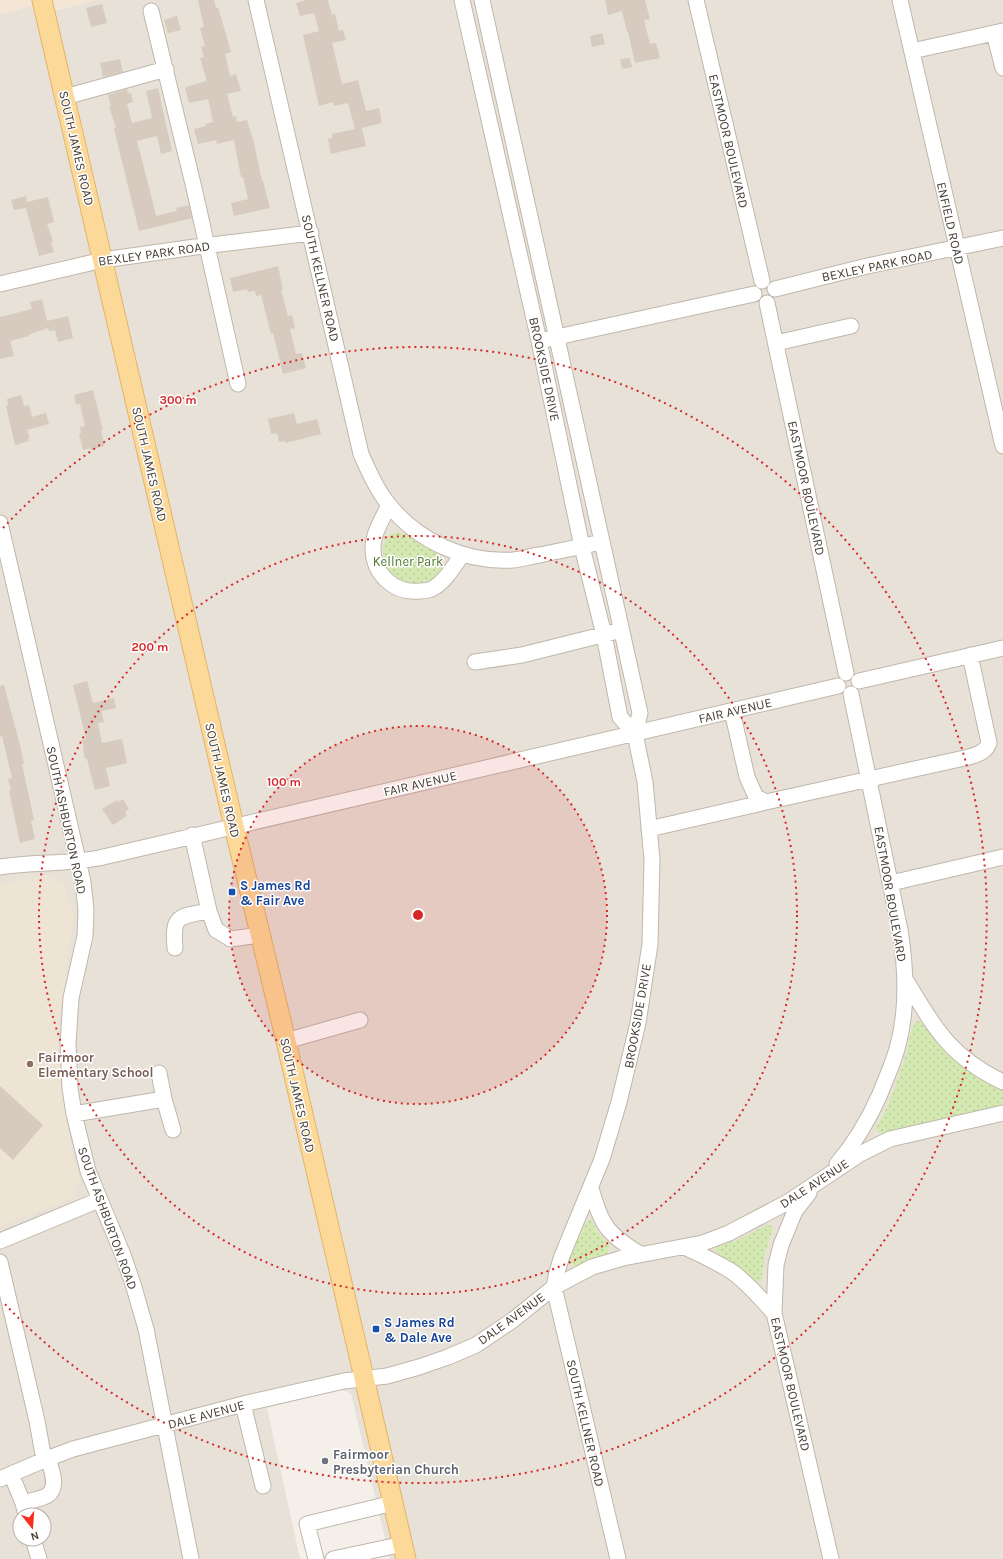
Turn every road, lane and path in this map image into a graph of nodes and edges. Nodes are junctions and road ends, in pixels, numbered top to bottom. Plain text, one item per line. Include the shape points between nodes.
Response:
1 (42, 0) edge
2 (256, 0) edge
3 (462, 0) edge
4 (696, 0) edge
5 (900, 0) edge
6 (483, 7) edge
7 (151, 11) dead end
8 (466, 18) junction
9 (998, 32) edge
10 (912, 51) junction
11 (1003, 68) edge
12 (166, 69) junction
13 (65, 97) junction
14 (516, 152) junction
15 (498, 155) junction
16 (311, 233) junction
17 (1003, 238) edge
18 (207, 245) junction
19 (957, 248) junction
20 (103, 260) junction
21 (762, 281) junction
22 (0, 284) edge
23 (776, 289) junction
24 (754, 294) junction
25 (767, 303) junction
26 (851, 326) dead end
27 (557, 337) junction
28 (539, 341) junction
29 (776, 343) junction
30 (238, 384) dead end
31 (1003, 446) edge
32 (582, 451) junction
33 (564, 454) junction
34 (389, 505) junction
35 (0, 523) edge
36 (602, 542) junction
37 (582, 546) junction
38 (462, 555) junction
39 (622, 630) junction
40 (604, 634) junction
41 (1003, 648) edge
42 (970, 655) junction
43 (475, 662) dead end
44 (846, 673) junction
45 (859, 681) junction
46 (838, 686) junction
47 (851, 694) junction
48 (732, 711) junction
49 (635, 734) junction
50 (869, 779) junction
51 (766, 802) junction
52 (234, 826) junction
53 (649, 829) junction
54 (192, 835) junction
55 (1003, 857) edge
56 (78, 862) junction
57 (0, 867) edge
58 (891, 883) junction
59 (209, 911) junction
60 (260, 935) junction
61 (175, 948) dead end
62 (905, 979) junction
63 (360, 1020) dead end
64 (286, 1041) junction
65 (159, 1073) dead end
66 (1003, 1082) edge
67 (164, 1099) junction
68 (1003, 1113) edge
69 (74, 1114) junction
70 (173, 1130) dead end
71 (821, 1179) junction
72 (591, 1188) junction
73 (99, 1200) junction
74 (0, 1241) edge
75 (684, 1247) junction
76 (640, 1254) junction
77 (0, 1262) edge
78 (554, 1287) junction
79 (774, 1313) junction
80 (365, 1379) junction
81 (243, 1404) junction
82 (164, 1426) junction
83 (46, 1459) junction
84 (5, 1477) edge
85 (263, 1486) dead end
86 (393, 1503) junction
87 (24, 1507) edge
88 (28, 1507) edge
89 (35, 1547) edge
90 (404, 1551) edge
91 (39, 1559) edge
92 (190, 1559) edge
93 (316, 1559) edge
94 (333, 1559) edge
95 (618, 1559) edge
96 (831, 1559) edge

1 - 13 main road, SOUTH JAMES ROAD
2 - 16 street, SOUTH KELLNER ROAD
3 - 8 street, BROOKSIDE DRIVE
4 - 21 street, EASTMOOR BOULEVARD
5 - 10 street, ENFIELD ROAD
6 - 8 street
6 - 14 street, BROOKSIDE DRIVE
7 - 12 street
8 - 15 street, BROOKSIDE DRIVE
9 - 10 street
9 - 11 street
10 - 19 street, ENFIELD ROAD
12 - 13 street
12 - 18 street
13 - 20 main road, SOUTH JAMES ROAD
14 - 15 street
14 - 27 street, BROOKSIDE DRIVE
15 - 28 street, BROOKSIDE DRIVE
16 - 18 street, BEXLEY PARK ROAD
16 - 34 street, SOUTH KELLNER ROAD via 361,454
17 - 19 street, BEXLEY PARK ROAD
18 - 20 street, BEXLEY PARK ROAD
18 - 30 street
19 - 23 street, BEXLEY PARK ROAD via 867,266
19 - 31 street, ENFIELD ROAD
20 - 22 street, BEXLEY PARK ROAD
20 - 52 main road, SOUTH JAMES ROAD
21 - 23 street via 770,282
21 - 24 street via 756,286
23 - 25 street via 774,298
24 - 25 street via 759,301
24 - 27 street
25 - 29 street, EASTMOOR BOULEVARD
26 - 29 street
27 - 28 street
27 - 32 street, BROOKSIDE DRIVE
28 - 33 street, BROOKSIDE DRIVE
29 - 44 street, EASTMOOR BOULEVARD
32 - 33 street
32 - 36 street, BROOKSIDE DRIVE
33 - 37 street, BROOKSIDE DRIVE
34 - 38 street, SOUTH KELLNER ROAD via 402,520 423,536
34 - 38 street via 375,535 373,547 375,563 381,575 397,588 414,592 434,587
35 - 56 street, SOUTH ASHBURTON ROAD
36 - 37 street, SOUTH KELLNER ROAD
36 - 39 street, BROOKSIDE DRIVE
37 - 38 street, SOUTH KELLNER ROAD via 514,560
37 - 40 street, BROOKSIDE DRIVE
39 - 40 street
39 - 49 street, BROOKSIDE DRIVE via 640,713
40 - 43 street via 522,654
40 - 49 street, BROOKSIDE DRIVE via 620,717
41 - 42 street
42 - 45 street
42 - 50 street via 989,743 987,749 969,757
44 - 45 street via 855,674
44 - 46 street via 839,678
45 - 47 street via 858,690
46 - 47 street via 843,693
46 - 48 street, FAIR AVENUE
47 - 50 street, EASTMOOR BOULEVARD
48 - 49 street, FAIR AVENUE
48 - 51 street via 747,777 756,797
49 - 52 street, FAIR AVENUE
49 - 53 street, BROOKSIDE DRIVE via 645,782
50 - 51 street
50 - 58 street, EASTMOOR BOULEVARD
51 - 53 street
52 - 54 street, FAIR AVENUE
52 - 60 main road, SOUTH JAMES ROAD
53 - 72 street, BROOKSIDE DRIVE via 652,860 650,944 638,1023 619,1102
54 - 56 street, FAIR AVENUE
54 - 59 street
55 - 58 street
56 - 57 street, FAIR AVENUE
56 - 69 street, SOUTH ASHBURTON ROAD via 83,882 86,936 71,998 68,1043
58 - 62 street, EASTMOOR BOULEVARD via 904,954
59 - 60 street via 216,930 226,936 231,938
59 - 61 street via 181,917 175,923
60 - 64 main road, SOUTH JAMES ROAD
62 - 66 street via 931,1022 957,1053 972,1065
62 - 71 street, EASTMOOR BOULEVARD via 902,1023 892,1066 858,1136 838,1163
63 - 64 street
64 - 80 main road, SOUTH JAMES ROAD
65 - 67 street
67 - 69 street
67 - 70 street
68 - 71 street, DALE AVENUE via 890,1139 860,1154
69 - 73 street, SOUTH ASHBURTON ROAD via 88,1171
71 - 75 street, DALE AVENUE via 788,1202 735,1230 703,1243
71 - 79 street, EASTMOOR BOULEVARD via 796,1211 781,1245 776,1265
72 - 76 street via 598,1212 608,1230 620,1242
72 - 78 street, BROOKSIDE DRIVE via 562,1256
73 - 74 street
73 - 82 street, SOUTH ASHBURTON ROAD via 128,1269 146,1330
75 - 76 street, DALE AVENUE
75 - 79 street via 732,1272
76 - 78 street, DALE AVENUE via 592,1267
77 - 83 street
78 - 80 street, DALE AVENUE via 513,1320 476,1345 419,1367
78 - 95 street, SOUTH KELLNER ROAD
79 - 96 street, EASTMOOR BOULEVARD
80 - 81 street, DALE AVENUE via 344,1381
80 - 86 main road, SOUTH JAMES ROAD
81 - 82 street, DALE AVENUE
81 - 85 street
82 - 83 street, DALE AVENUE via 73,1449
82 - 92 street, SOUTH ASHBURTON ROAD
83 - 84 street, DALE AVENUE
83 - 88 street via 53,1477 52,1487 48,1495
84 - 87 street
86 - 90 main road, SOUTH JAMES ROAD
86 - 93 street via 307,1524
89 - 91 street
90 - 94 street

